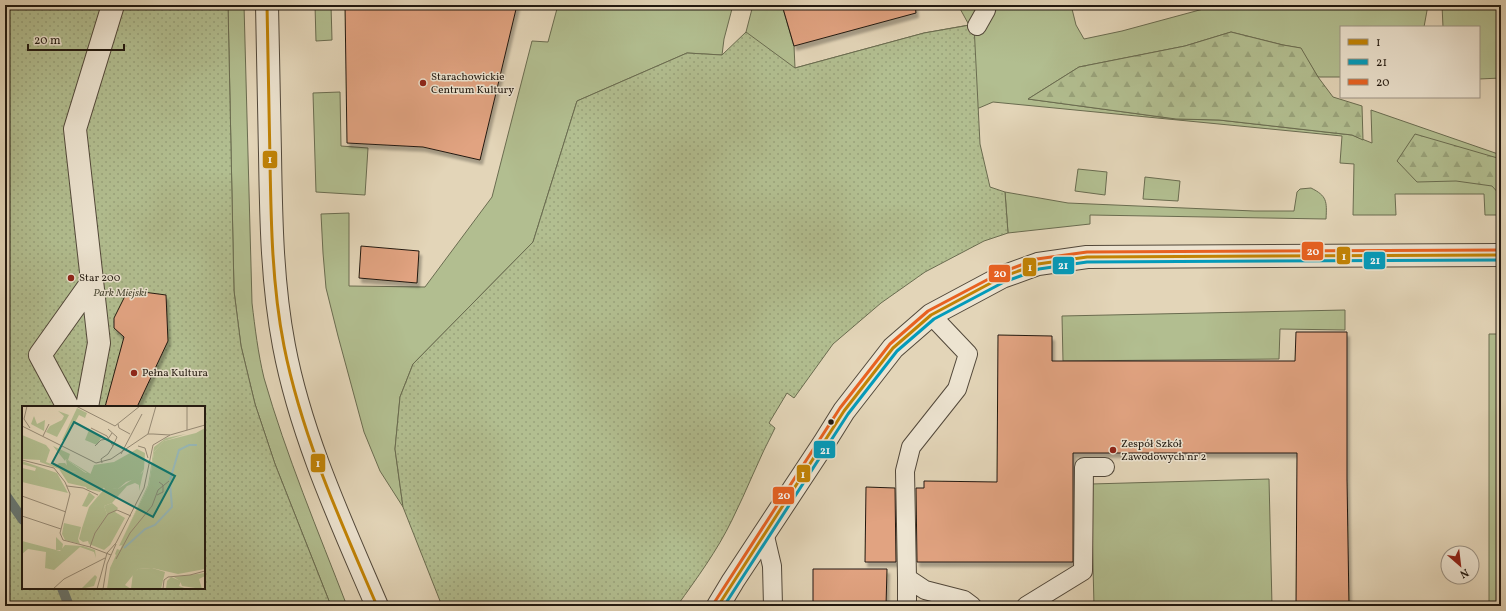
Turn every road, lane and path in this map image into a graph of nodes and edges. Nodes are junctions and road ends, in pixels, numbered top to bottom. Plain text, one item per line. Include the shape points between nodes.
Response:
1 (113, 5) edge
2 (267, 5) edge
3 (987, 5) edge
4 (977, 26) dead end
5 (1501, 255) edge
6 (92, 282) junction
7 (931, 315) junction
8 (67, 406) edge
9 (88, 406) edge
10 (1105, 467) dead end
11 (764, 532) junction
12 (907, 578) junction
13 (376, 606) edge
14 (718, 606) edge
15 (773, 606) edge
16 (907, 606) edge
17 (972, 606) edge
18 (1026, 606) edge

1 - 6 street via 75,129
2 - 13 street via 271,206 275,282 284,346 304,428
3 - 4 lane
5 - 7 street via 1087,257 1038,264 1002,277
6 - 8 street via 40,355
6 - 9 street via 98,342
7 - 11 street via 893,348 844,411
7 - 12 lane via 968,354 957,389 911,447 905,471
10 - 18 lane via 1084,467 1083,571
11 - 14 street
11 - 15 lane via 772,566
12 - 16 lane
12 - 17 lane via 925,590 964,600

